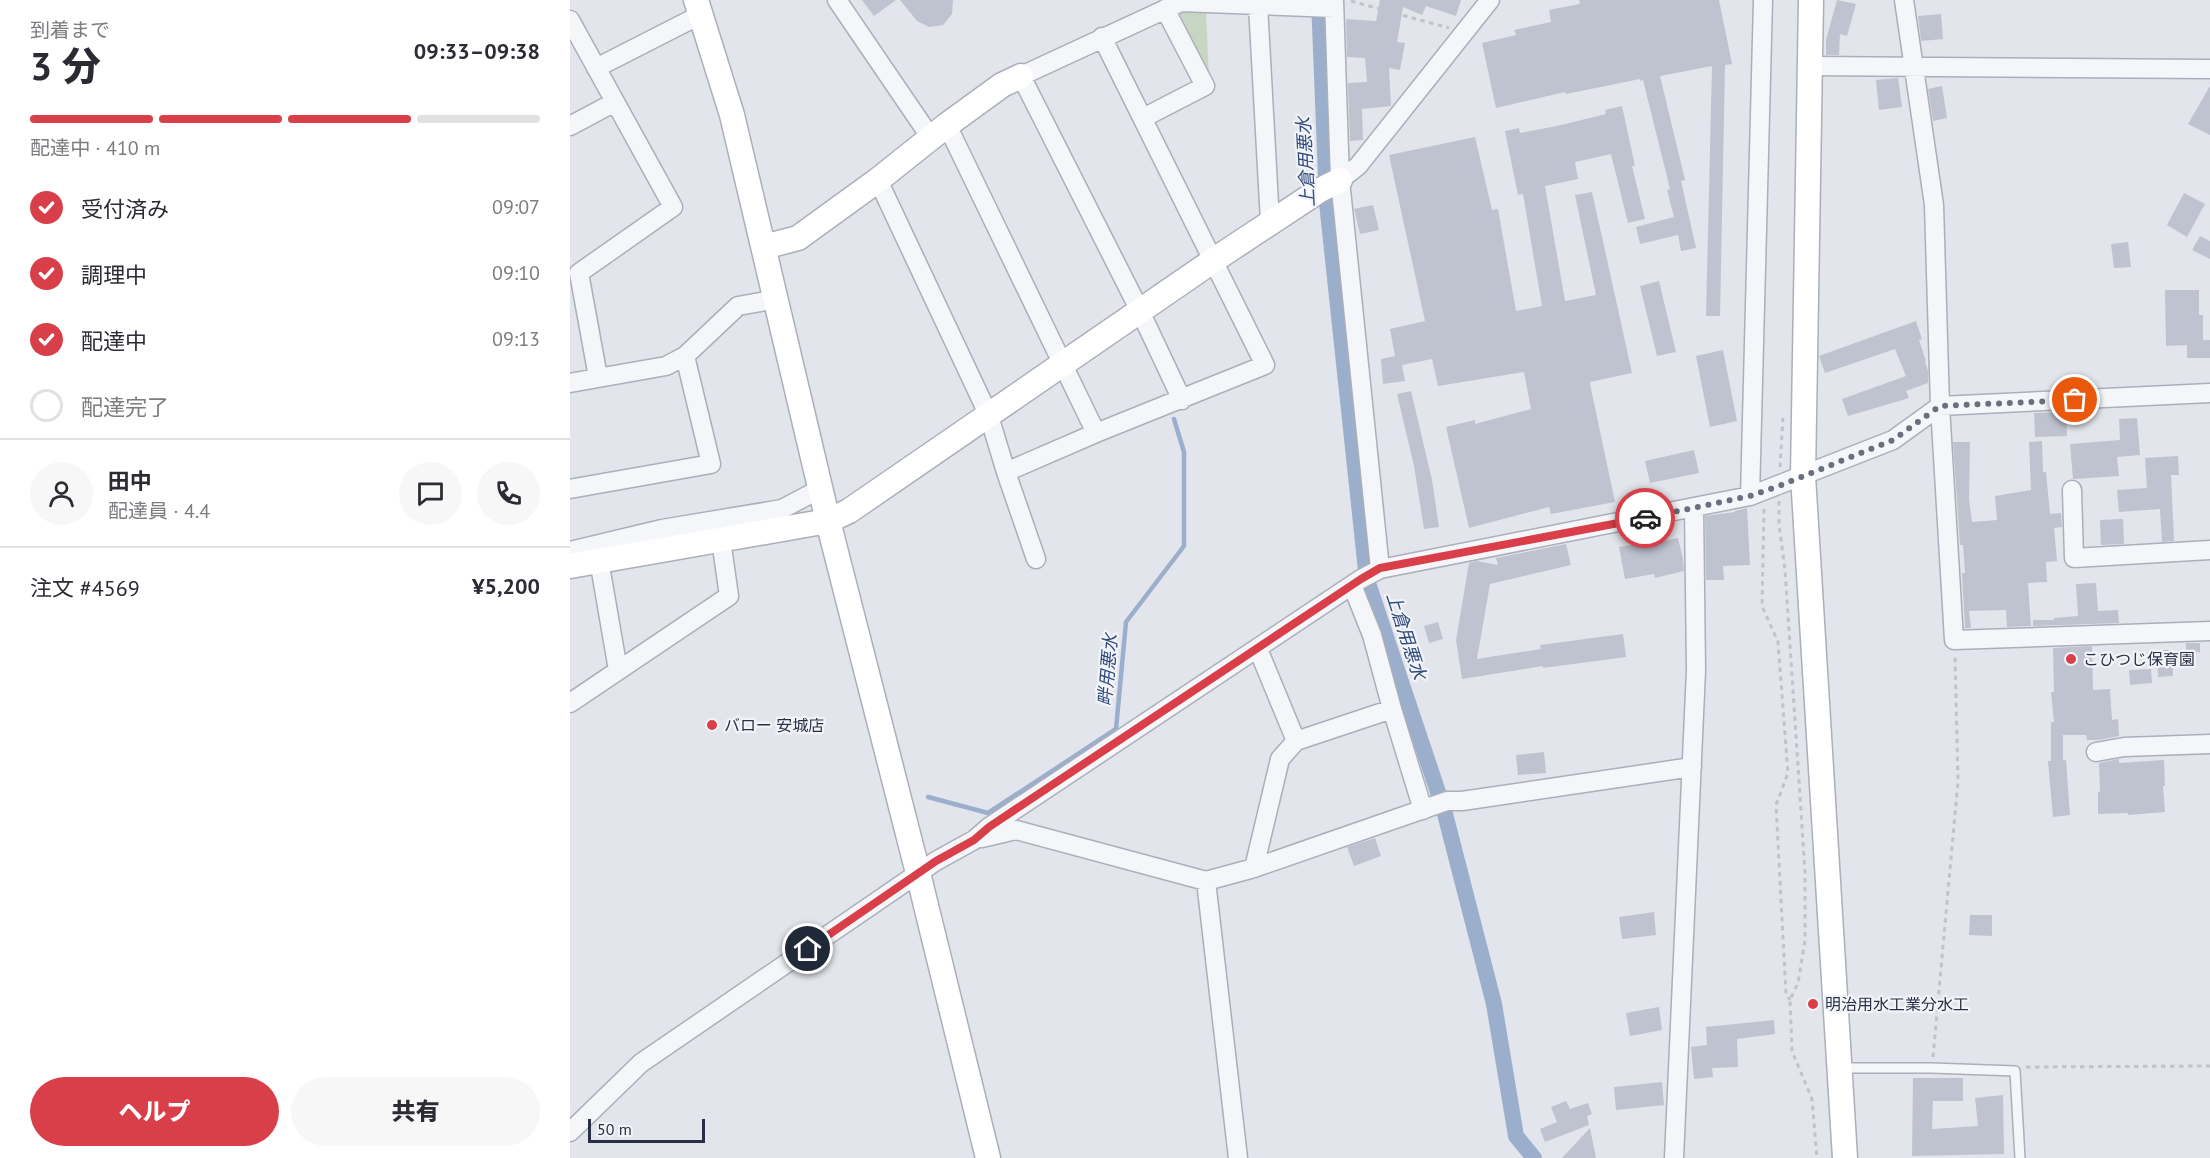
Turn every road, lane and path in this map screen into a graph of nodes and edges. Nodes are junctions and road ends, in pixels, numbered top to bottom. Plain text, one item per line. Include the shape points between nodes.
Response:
1 (837, 0) edge
2 (1490, 0) edge
3 (1763, 0) edge
4 (1811, 0) edge
5 (1904, 0) edge
6 (1334, 3) edge
7 (1258, 5) junction
8 (698, 7) edge
9 (1165, 9) junction
10 (570, 20) edge
11 (1465, 32) junction
12 (1102, 37) junction
13 (1809, 66) junction
14 (1913, 66) junction
15 (596, 68) junction
16 (2210, 69) edge
17 (1021, 76) junction
18 (615, 102) junction
19 (1143, 118) junction
20 (570, 126) edge
21 (939, 131) junction
22 (878, 180) junction
23 (1330, 185) junction
24 (1270, 222) junction
25 (764, 247) junction
26 (1214, 260) junction
27 (777, 299) junction
28 (1140, 311) junction
29 (685, 356) junction
30 (1062, 362) junction
31 (598, 377) junction
32 (570, 383) edge
33 (2210, 393) edge
34 (1182, 400) junction
35 (1940, 406) junction
36 (989, 416) junction
37 (1096, 433) junction
38 (1006, 472) junction
39 (1803, 476) junction
40 (570, 489) edge
41 (820, 489) junction
42 (2072, 490) dead end
43 (1750, 496) junction
44 (1694, 508) junction
45 (828, 521) junction
46 (721, 540) junction
47 (2210, 550) edge
48 (570, 551) edge
49 (1036, 559) dead end
50 (599, 560) junction
51 (570, 566) edge
52 (1380, 568) junction
53 (1357, 582) junction
54 (2210, 631) edge
55 (1954, 640) junction
56 (1258, 649) junction
57 (618, 670) junction
58 (570, 704) edge
59 (1392, 709) junction
60 (1296, 741) junction
61 (2210, 744) edge
62 (2096, 752) dead end
63 (1692, 767) junction
64 (1434, 806) junction
65 (974, 840) junction
66 (1254, 868) junction
67 (918, 873) junction
68 (1206, 881) junction
69 (2210, 1066) edge
70 (1841, 1068) junction
71 (1932, 1068) junction
72 (2015, 1071) junction
73 (570, 1132) edge
74 (988, 1158) edge
75 (1238, 1158) edge
76 (1674, 1158) edge
77 (1845, 1158) edge
78 (2020, 1158) edge

1 - 21 street
2 - 11 street
3 - 43 street
4 - 13 street
5 - 14 street
6 - 7 street via 1308,7
6 - 11 path via 1354,2
6 - 23 street
7 - 9 street via 1181,2
7 - 24 street
8 - 15 street
8 - 25 street via 732,115
9 - 12 street
9 - 19 street via 1205,86
10 - 15 street
11 - 23 street via 1358,166
12 - 17 street
12 - 19 street
13 - 14 street
13 - 39 street
14 - 16 street
14 - 35 street via 1934,205
15 - 18 street
17 - 21 street via 1002,85
17 - 28 street
18 - 20 street
18 - 31 street via 673,207 579,273
19 - 26 street
21 - 22 street
21 - 30 street
22 - 25 street via 798,238
22 - 36 street
23 - 24 street
23 - 52 street
24 - 26 street
25 - 27 street
26 - 28 street
26 - 34 street via 1265,365
27 - 29 street via 738,306
27 - 41 street
28 - 30 street
28 - 34 street
29 - 31 street via 666,366
29 - 40 street via 711,464
30 - 36 street
30 - 37 street
31 - 32 street
33 - 35 street
34 - 37 street
35 - 39 street via 1893,440
35 - 55 street
36 - 38 street
36 - 45 street via 849,511
37 - 38 street
38 - 49 street
39 - 43 street
39 - 70 street
41 - 45 street
41 - 48 street via 782,509 662,528
42 - 47 street via 2074,558
43 - 44 street
44 - 52 street
44 - 63 street via 1696,670
45 - 46 street
45 - 67 street
46 - 50 street
46 - 57 street via 729,596
50 - 51 street
50 - 57 street
52 - 53 street
53 - 56 street
53 - 59 street
54 - 55 street
55 - 71 path via 1958,781
56 - 60 street
56 - 65 street
57 - 58 street
59 - 60 street
59 - 64 street
60 - 66 street via 1280,759
61 - 62 street via 2124,747
63 - 64 street
63 - 76 street
64 - 66 street
65 - 67 street
65 - 68 street via 1016,830
66 - 68 street
67 - 73 street via 641,1064
67 - 74 street
68 - 75 street
69 - 72 path via 2029,1066
70 - 71 lane
70 - 77 street
71 - 72 lane
72 - 78 lane

